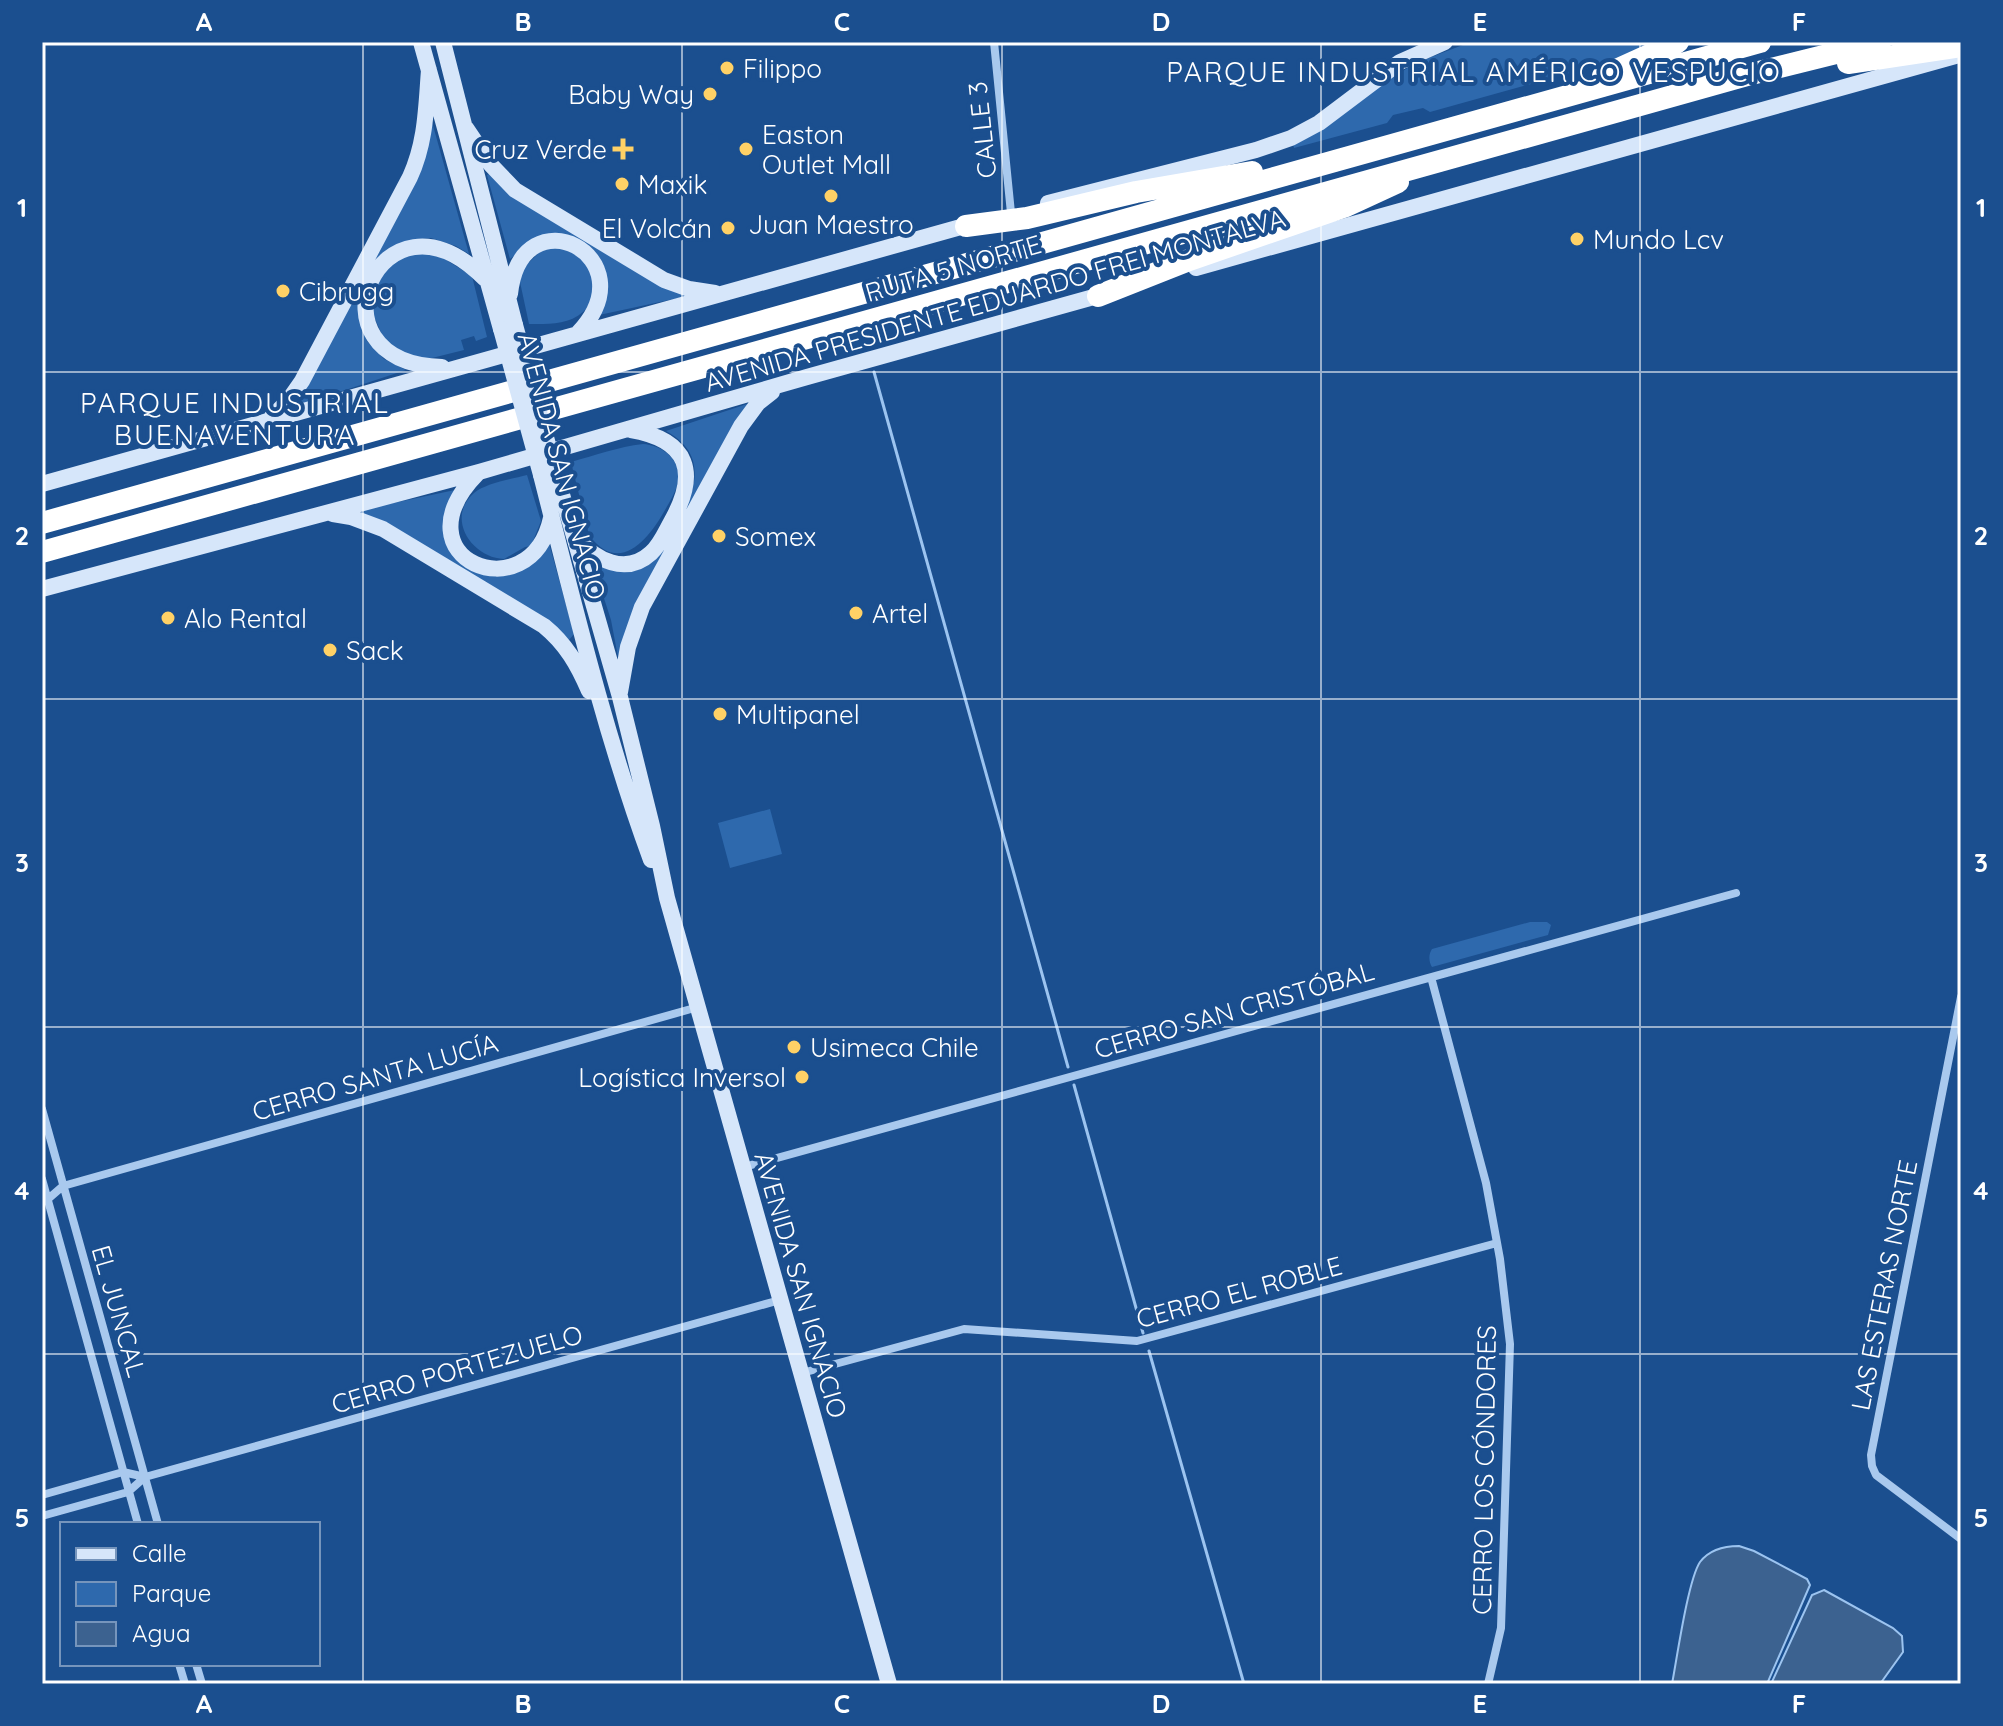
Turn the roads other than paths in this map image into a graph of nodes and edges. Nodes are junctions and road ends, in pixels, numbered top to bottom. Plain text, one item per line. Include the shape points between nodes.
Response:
1 (421, 42) edge
2 (443, 42) edge
3 (994, 42) edge
4 (1445, 42) edge
5 (1678, 42) edge
6 (1760, 42) edge
7 (1880, 42) edge
8 (1961, 46) edge
9 (1961, 54) edge
10 (429, 70) junction
11 (1751, 74) junction
12 (1575, 94) junction
13 (458, 95) junction
14 (437, 100) junction
15 (466, 128) junction
16 (1342, 159) junction
17 (1434, 162) junction
18 (1011, 213) junction
19 (966, 226) junction
20 (485, 279) junction
21 (724, 293) junction
22 (1098, 296) junction
23 (509, 304) junction
24 (508, 327) junction
25 (578, 333) junction
26 (460, 367) junction
27 (782, 385) junction
28 (267, 421) junction
29 (629, 430) junction
30 (479, 472) junction
31 (548, 472) junction
32 (42, 484) edge
33 (168, 488) junction
34 (199, 508) junction
35 (42, 509) edge
36 (327, 513) junction
37 (552, 517) junction
38 (42, 523) edge
39 (572, 531) junction
40 (42, 552) edge
41 (42, 567) edge
42 (42, 589) edge
43 (620, 697) junction
44 (607, 722) junction
45 (1736, 893) dead end
46 (667, 898) junction
47 (1431, 977) junction
48 (1961, 997) edge
49 (698, 1007) junction
50 (42, 1109) edge
51 (743, 1167) junction
52 (42, 1180) edge
53 (63, 1186) junction
54 (45, 1200) edge
55 (1497, 1243) junction
56 (780, 1300) junction
57 (801, 1373) junction
58 (123, 1472) junction
59 (145, 1477) junction
60 (128, 1492) junction
61 (42, 1495) edge
62 (42, 1516) edge
63 (137, 1522) edge
64 (157, 1522) edge
65 (1961, 1539) edge
66 (889, 1684) edge
67 (1488, 1684) edge

1 - 10 main road, AVENIDA SAN IGNACIO
2 - 13 main road, AVENIDA SAN IGNACIO
3 - 18 street, CALLE 3
4 - 18 main road via 1390,68 1291,138
5 - 12 highway via 1614,69
6 - 12 highway, RUTA 5 NORTE
7 - 11 highway, RUTA 5 NORTE
8 - 11 highway
9 - 22 main road, AVENIDA PRESIDENTE EDUARDO FREI MONTALVA
10 - 14 main road, AVENIDA SAN IGNACIO
10 - 28 main road via 426,126 410,177 302,381
11 - 17 highway, RUTA 5 NORTE
12 - 16 highway, RUTA 5 NORTE
13 - 14 main road via 448,103
13 - 15 main road, AVENIDA SAN IGNACIO
14 - 20 main road, AVENIDA SAN IGNACIO
15 - 21 main road via 491,165 525,196 672,283
15 - 23 main road, AVENIDA SAN IGNACIO
16 - 19 highway via 1188,182 1027,218
16 - 33 highway, RUTA 5 NORTE
17 - 22 highway via 1346,206
17 - 34 highway, RUTA 5 NORTE
18 - 19 main road
19 - 21 main road
20 - 24 main road, AVENIDA SAN IGNACIO
20 - 26 main road via 455,254 425,245 393,254 368,288 367,320 383,349 403,362
21 - 25 main road
22 - 27 main road, AVENIDA PRESIDENTE EDUARDO FREI MONTALVA
23 - 24 main road, AVENIDA SAN IGNACIO
23 - 25 main road via 514,269 526,251 552,241 573,245 593,262 601,286 595,310
24 - 31 main road, AVENIDA SAN IGNACIO, bridge
25 - 26 main road
26 - 28 main road
27 - 29 main road, AVENIDA PRESIDENTE EDUARDO FREI MONTALVA
27 - 43 main road via 745,418 642,607 628,647
28 - 32 main road
29 - 30 main road, AVENIDA PRESIDENTE EDUARDO FREI MONTALVA
29 - 39 main road via 670,443 684,460 685,493 671,523 651,554 626,564 603,560
30 - 36 main road, AVENIDA PRESIDENTE EDUARDO FREI MONTALVA
30 - 37 main road via 458,495 451,517 456,546 474,564 502,569 526,560 543,541
31 - 37 main road, AVENIDA SAN IGNACIO
31 - 39 main road, AVENIDA SAN IGNACIO
33 - 35 highway
33 - 38 highway, RUTA 5 NORTE
34 - 40 highway, RUTA 5 NORTE
34 - 41 highway
36 - 42 main road, AVENIDA PRESIDENTE EDUARDO FREI MONTALVA
36 - 44 main road via 383,529 544,626 572,655
37 - 44 main road, AVENIDA SAN IGNACIO
39 - 43 main road, AVENIDA SAN IGNACIO
43 - 46 main road, AVENIDA SAN IGNACIO
44 - 46 main road, AVENIDA SAN IGNACIO
45 - 47 street, CERRO SAN CRISTÓBAL
46 - 49 main road, AVENIDA SAN IGNACIO
47 - 51 street, CERRO SAN CRISTÓBAL
47 - 55 street, CERRO LOS CÓNDORES
48 - 65 street, LAS ESTERAS NORTE via 1871,1455 1876,1475
49 - 51 main road, AVENIDA SAN IGNACIO
49 - 53 street, CERRO SANTA LUCÍA
50 - 53 street, EL JUNCAL
51 - 56 main road, AVENIDA SAN IGNACIO
52 - 53 street, CERRO SANTA LUCÍA
52 - 54 street, EL JUNCAL
53 - 54 street, CERRO SANTA LUCÍA
53 - 59 street, EL JUNCAL
54 - 58 street, EL JUNCAL
55 - 57 street, CERRO EL ROBLE via 1137,1341 964,1329
55 - 67 street, CERRO LOS CÓNDORES via 1510,1379 1501,1628
56 - 57 main road, AVENIDA SAN IGNACIO
56 - 59 street, CERRO PORTEZUELO
57 - 66 main road, AVENIDA SAN IGNACIO
58 - 59 street, CERRO PORTEZUELO
58 - 60 street, EL JUNCAL
58 - 61 street, CERRO PORTEZUELO
59 - 60 street, CERRO PORTEZUELO
59 - 64 street, EL JUNCAL
60 - 62 street, CERRO PORTEZUELO
60 - 63 street, EL JUNCAL

